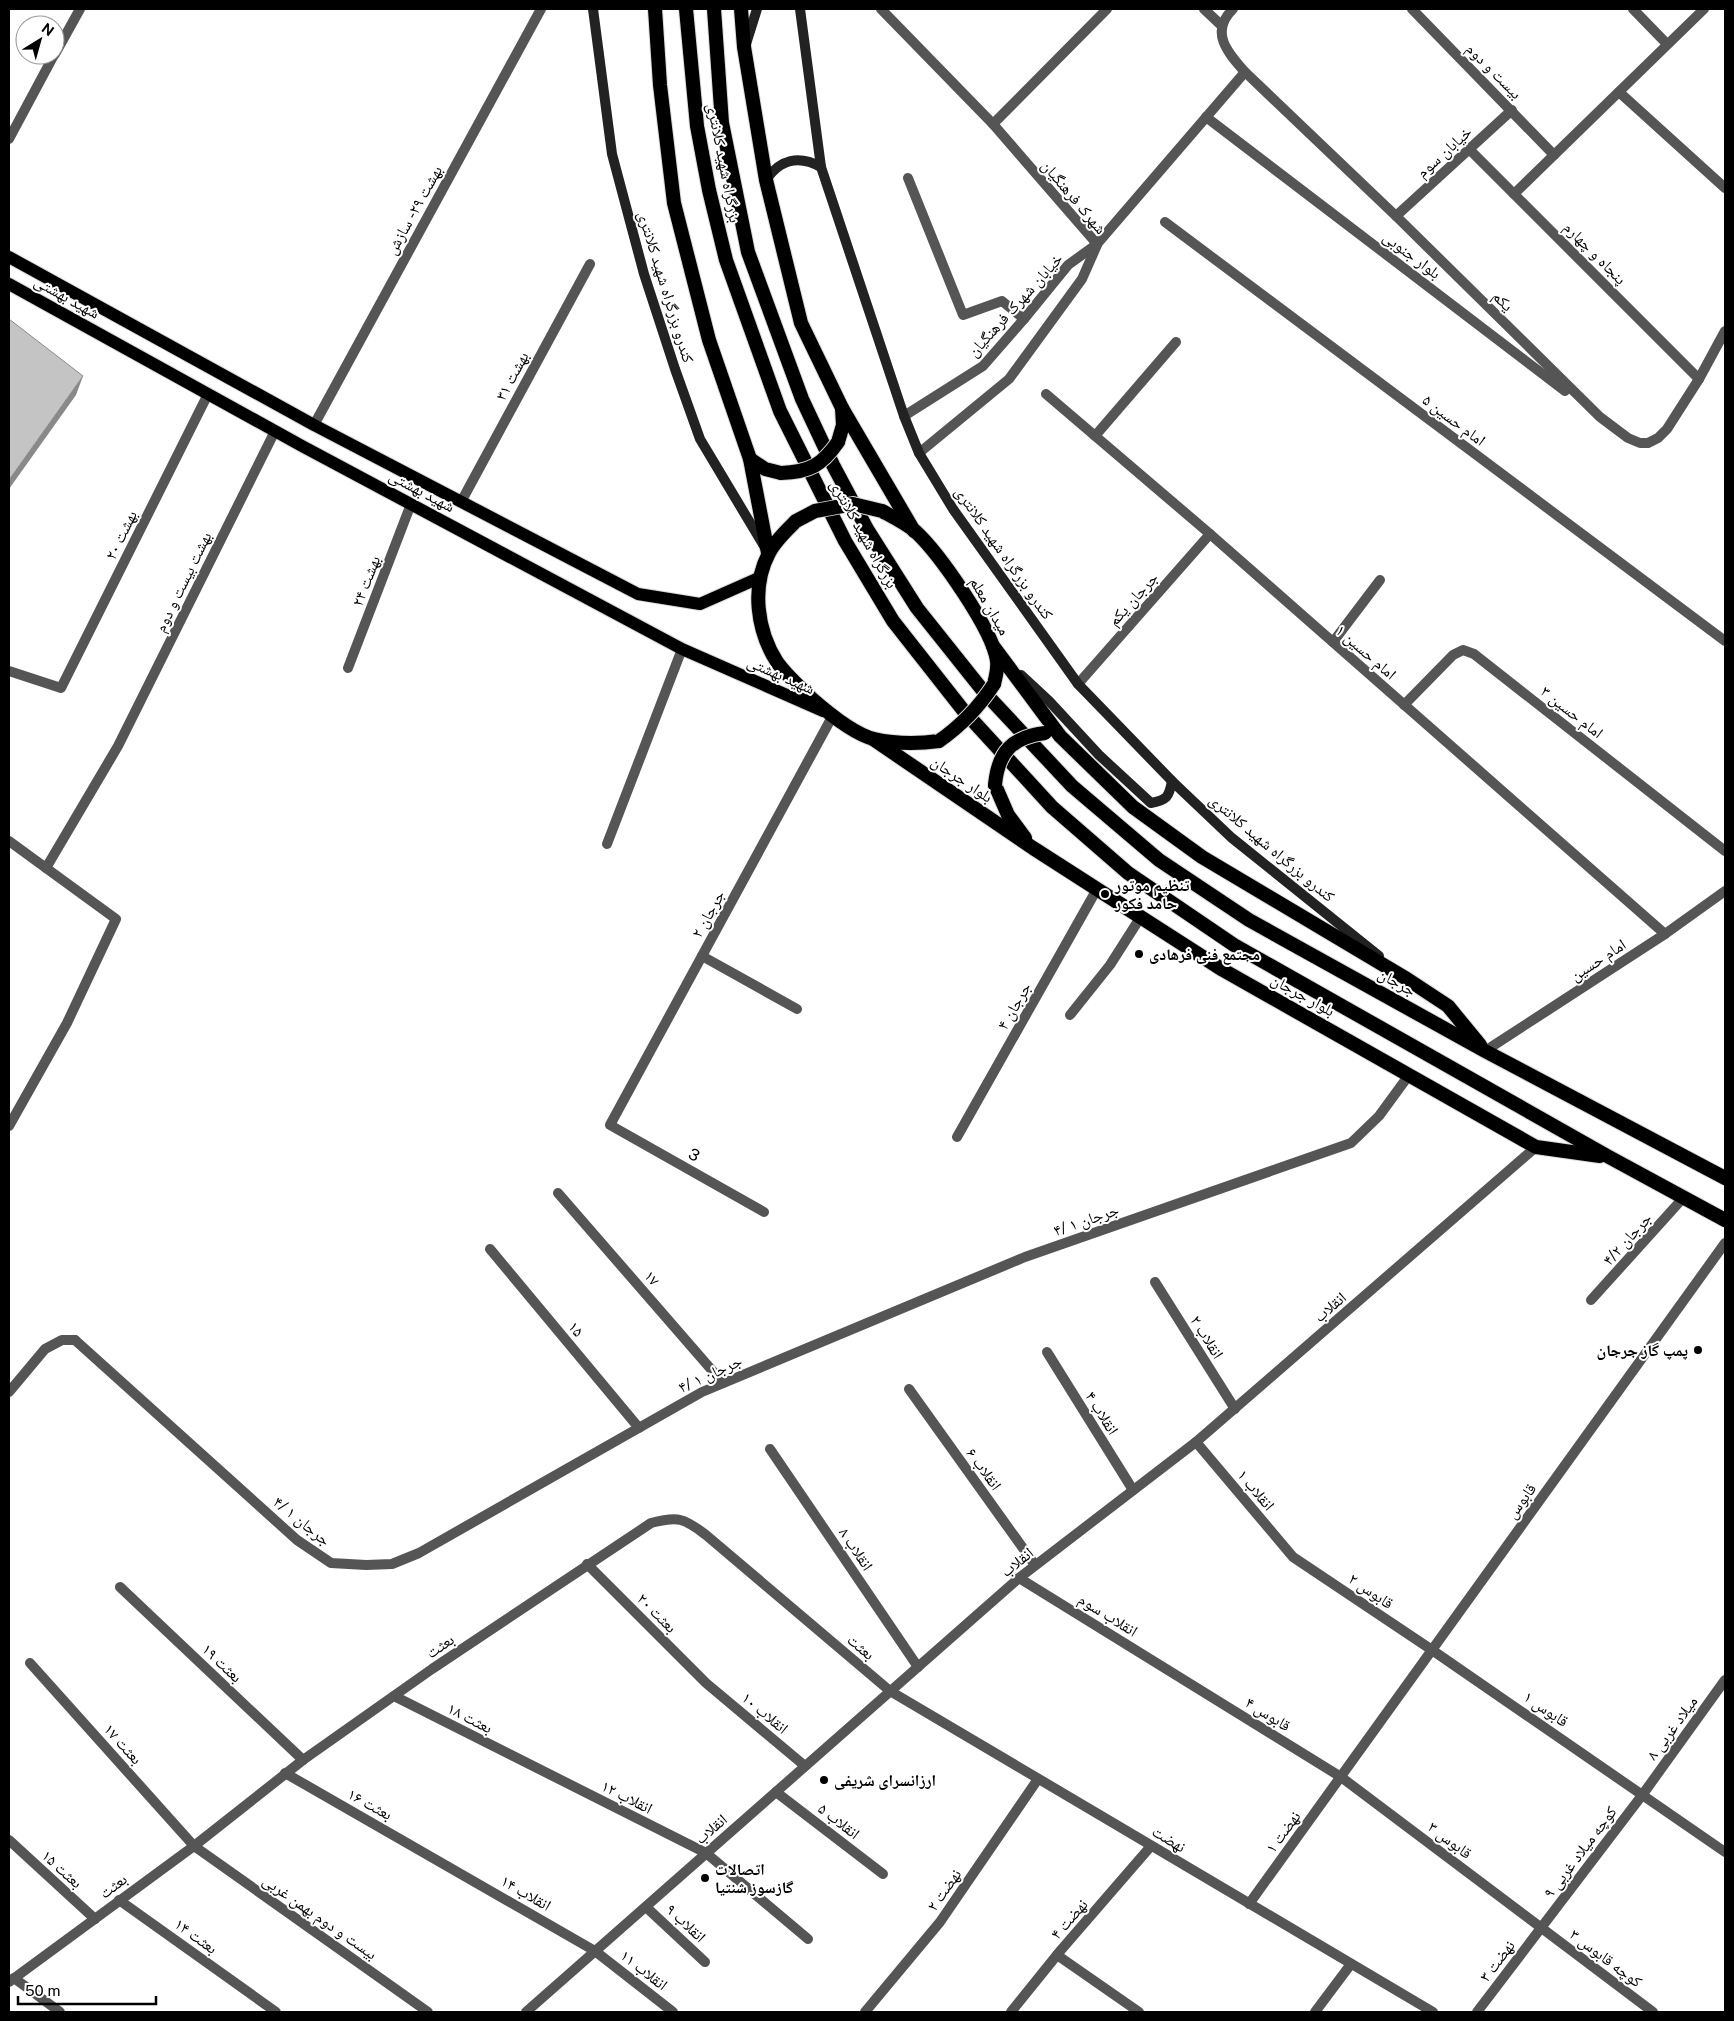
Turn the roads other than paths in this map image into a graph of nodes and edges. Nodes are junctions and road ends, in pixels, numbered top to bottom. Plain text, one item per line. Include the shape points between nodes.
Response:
1 (80, 9) edge
2 (540, 9) edge
3 (593, 9) edge
4 (655, 9) edge
5 (686, 9) edge
6 (714, 9) edge
7 (741, 9) edge
8 (757, 9) edge
9 (800, 9) edge
10 (881, 9) edge
11 (1107, 9) edge
12 (1204, 9) edge
13 (1233, 9) edge
14 (1412, 9) edge
15 (1633, 9) edge
16 (1704, 9) edge
17 (1221, 25) junction
18 (65, 36) edge
19 (1667, 44) junction
20 (744, 47) junction
21 (49, 65) edge
22 (1245, 72) junction
23 (1619, 92) junction
24 (1512, 110) junction
25 (1206, 117) junction
26 (993, 124) junction
27 (9, 139) edge
28 (1469, 150) junction
29 (1554, 155) junction
30 (821, 167) junction
31 (908, 178) dead end
32 (766, 180) junction
33 (1725, 188) edge
34 (1514, 194) junction
35 (1396, 216) junction
36 (1165, 222) dead end
37 (1097, 244) junction
38 (9, 257) edge
39 (590, 264) dead end
40 (9, 284) edge
41 (1024, 319) junction
42 (1725, 331) edge
43 (1176, 342) dead end
44 (1699, 379) junction
45 (208, 394) junction
46 (1046, 394) dead end
47 (842, 408) junction
48 (904, 416) junction
49 (1600, 418) junction
50 (314, 425) junction
51 (275, 431) junction
52 (1095, 436) junction
53 (919, 453) junction
54 (750, 459) junction
55 (461, 502) junction
56 (411, 504) junction
57 (914, 531) junction
58 (1210, 534) junction
59 (768, 553) junction
60 (761, 578) junction
61 (1380, 580) dead end
62 (1725, 641) edge
63 (1333, 642) junction
64 (994, 646) junction
65 (682, 649) junction
66 (1003, 659) junction
67 (348, 668) dead end
68 (9, 671) edge
69 (1078, 684) junction
70 (1404, 705) junction
71 (830, 715) junction
72 (1060, 736) junction
73 (873, 739) junction
74 (1172, 781) junction
75 (1072, 786) joint
76 (9, 841) edge
77 (607, 844) dead end
78 (1032, 848) junction
79 (1725, 851) edge
80 (46, 868) junction
81 (1097, 889) junction
82 (1725, 891) edge
83 (1140, 918) junction
84 (1665, 934) junction
85 (702, 956) junction
86 (1407, 979) junction
87 (797, 1009) dead end
88 (1070, 1015) dead end
89 (1485, 1051) junction
90 (1409, 1075) junction
91 (610, 1125) joint
92 (9, 1126) edge
93 (957, 1137) dead end
94 (1536, 1147) junction
95 (1609, 1157) junction
96 (1725, 1178) edge
97 (558, 1193) dead end
98 (1684, 1197) junction
99 (764, 1212) dead end
100 (1725, 1220) edge
101 (1725, 1243) edge
102 (490, 1249) dead end
103 (1155, 1282) dead end
104 (1591, 1300) dead end
105 (1046, 1352) dead end
106 (723, 1384) junction
107 (909, 1389) dead end
108 (9, 1392) edge
109 (1234, 1409) junction
110 (639, 1428) junction
111 (1196, 1442) junction
112 (770, 1448) dead end
113 (1133, 1490) junction
114 (1293, 1557) joint
115 (587, 1564) junction
116 (1035, 1565) junction
117 (1020, 1578) junction
118 (120, 1587) dead end
119 (1432, 1650) junction
120 (30, 1663) dead end
121 (918, 1667) junction
122 (1180, 1677) joint
123 (1725, 1680) edge
124 (706, 1683) joint
125 (890, 1691) junction
126 (394, 1696) junction
127 (303, 1760) junction
128 (804, 1766) junction
129 (534, 1767) joint
130 (285, 1773) junction
131 (1341, 1777) junction
132 (1038, 1779) junction
133 (776, 1792) junction
134 (1643, 1794) junction
135 (9, 1840) edge
136 (194, 1846) junction
137 (1151, 1846) junction
138 (1725, 1852) edge
139 (706, 1853) junction
140 (441, 1861) joint
141 (883, 1874) dead end
142 (119, 1900) junction
143 (1249, 1904) junction
144 (646, 1907) junction
145 (95, 1919) junction
146 (1541, 1928) junction
147 (808, 1939) dead end
148 (595, 1951) junction
149 (1057, 1955) junction
150 (705, 1962) dead end
151 (1351, 1964) junction
152 (12, 1980) edge
153 (60, 2012) edge
154 (276, 2012) edge
155 (428, 2012) edge
156 (526, 2012) edge
157 (674, 2012) edge
158 (865, 2012) edge
159 (1011, 2012) edge
160 (1139, 2012) edge
161 (1315, 2012) edge
162 (1433, 2012) edge
163 (1477, 2012) edge
164 (1653, 2012) edge

1 - 18 street
2 - 50 street, بهشت ۲۹ - سازش
3 - 59 main road, کندرو بزرگراه شهید کلانتری via 612,154 644,274 700,439
4 - 54 highway via 674,203 709,340
5 - 95 highway, بزرگراه شهید کلانتری via 697,126 709,190 726,260 780,411 845,541 893,621 957,703 1052,807 1128,873 1234,945
6 - 75 highway, بزرگراه شهید کلانتری via 722,123 748,252 810,416 833,466 867,529 917,608 984,692
7 - 20 highway
8 - 20 main road
9 - 30 main road, کندرو بزرگراه شهید کلانتری
10 - 26 street, شهرک فرهنگیان
11 - 26 street
12 - 17 street
13 - 17 street
14 - 24 street, بیست و دوم
15 - 19 street
16 - 19 street
17 - 22 street, یکم via 1228,52
19 - 23 street
20 - 32 highway
21 - 27 street
22 - 25 street
22 - 35 street, یکم
23 - 29 street
23 - 33 street
24 - 28 street, خیابان سوم
24 - 29 street, بیست و دوم
25 - 37 street
25 - 49 street, بلوار جنوبی
26 - 37 street, شهرک فرهنگیان
28 - 34 street, پنجاه و چهارم
28 - 35 street, خیابان سوم
29 - 34 street
30 - 32 main road via 801,159 790,160 780,164
30 - 48 main road, کندرو بزرگراه شهید کلانتری
31 - 41 street via 963,315 1002,301
32 - 47 highway via 801,323
34 - 44 street, پنجاه و چهارم
35 - 49 street, یکم
36 - 62 street, امام حسین ۵
37 - 41 street, خیابان شهرک فرهنگیان via 1068,265
37 - 53 street, شهرک فرهنگیان via 1082,279 1009,379
38 - 50 main road, شهید بهشتی
39 - 55 street, بهشت ۳۱
40 - 45 main road, شهید بهشتی
41 - 48 street, خیابان شهرک فرهنگیان via 983,366
42 - 44 street, یکم
43 - 52 street
44 - 49 street, یکم via 1667,429 1648,443 1628,438
45 - 51 main road, شهید بهشتی
45 - 68 street, بهشت ۲۰ via 61,688
46 - 52 street, امام حسین ۱
47 - 54 highway, bridge via 843,425 838,442 815,467 781,473 765,469
47 - 57 highway
48 - 53 main road, کندرو بزرگراه شهید کلانتری
50 - 55 main road, شهید بهشتی
51 - 56 main road, شهید بهشتی
51 - 80 street, بهشت بیست و دوم via 118,746
52 - 58 street, امام حسین ۱
53 - 69 main road, کندرو بزرگراه شهید کلانتری via 953,509
54 - 59 highway
55 - 60 main road, شهید بهشتی via 638,594 700,604
56 - 65 main road, شهید بهشتی
56 - 67 street, بهشت ۲۴
57 - 59 highway, میدان معلم, bridge via 882,511 853,504 815,511 796,521
57 - 64 highway, میدان معلم via 956,582
58 - 63 street, امام حسین ۱
58 - 69 street, جرجان یکم
59 - 60 highway, میدان معلم
60 - 71 highway, میدان معلم via 758,610 763,634 778,662
61 - 63 street
63 - 70 street, امام حسین ۱
64 - 66 highway
64 - 73 highway, میدان معلم, bridge via 998,671 994,684 959,727 939,741 920,744
65 - 71 main road, شهید بهشتی
65 - 77 street
66 - 72 highway
66 - 74 main road via 1049,701 1099,756 1151,803 1162,801 1169,794
69 - 74 main road, کندرو بزرگراه شهید کلانتری
70 - 79 street, امام حسین ۳ via 1453,654 1463,650 1474,654
70 - 84 street, امام حسین ۱
71 - 73 highway, میدان معلم
71 - 85 street, جرجان ۲
72 - 78 highway, bridge via 1045,733 1029,735 1014,742 1003,754 997,769 996,785 1008,815
72 - 86 highway via 1133,807 1202,857
73 - 78 highway, بلوار جرجان
74 - 86 main road, کندرو بزرگراه شهید کلانتری via 1232,838
75 - 89 highway, جرجان via 1160,860 1250,920
76 - 80 street
78 - 81 highway, بلوار جرجان
80 - 92 street via 116,919 67,1023
81 - 83 highway, بلوار جرجان
81 - 93 street, ۴ جرجان
82 - 84 street, امام حسین
83 - 88 street via 1110,965
83 - 90 highway, بلوار جرجان via 1223,970
84 - 89 street, امام حسین
85 - 87 street
85 - 91 street, جرجان ۲
86 - 89 highway via 1448,1006
89 - 96 highway, جرجان
90 - 94 highway, بلوار جرجان
90 - 106 street, جرجان ۱ /۴ via 1379,1116 1352,1144 1025,1257
91 - 99 street, 3
94 - 95 highway, بلوار جرجان
94 - 109 street, انقلاب
95 - 98 highway
97 - 106 street, ۱۷
98 - 100 highway
98 - 104 street, ۴/۲ جرجان
101 - 119 street, قابوس
102 - 110 street, ۱۵
103 - 109 street, ۲ انقلاب
105 - 113 street, ۴ انقلاب
106 - 110 street, جرجان ۱ /۴ via 702,1392
107 - 116 street, ۶ انقلاب
108 - 110 street, جرجان ۱ /۴ via 45,1349 62,1340 75,1340 297,1540 331,1563 392,1564 419,1553
109 - 111 street, انقلاب
111 - 113 street, انقلاب
111 - 114 street, انقلاب ۱
112 - 121 street, ۸ انقلاب
113 - 116 street, انقلاب
114 - 119 street, ۲ قابوس
115 - 124 street, ۲۰ بعثت
115 - 125 street, بعثت via 651,1522 676,1518 690,1522
115 - 126 street, بعثت
116 - 117 street, انقلاب
117 - 121 street, انقلاب
117 - 122 street, انقلاب سوم
118 - 127 street, بعثت ۱۹
119 - 131 street, قابوس
119 - 134 street, ۱ قابوس
120 - 136 street, ۱۷ بعثت
121 - 125 street, انقلاب
122 - 131 street, ۴ قابوس
123 - 134 street, ۸ میلاد غربی
124 - 128 street, ۱۰ انقلاب
125 - 128 street, انقلاب
125 - 132 street, نهضت
126 - 127 street, بعثت
126 - 129 street, ۱۸ بعثت
127 - 130 street, بعثت
128 - 133 street, انقلاب
129 - 139 street, ۱۲ انقلاب
130 - 136 street, بعثت
130 - 140 street, ۱۶ بعثت
131 - 143 street, ۱ نهضت
131 - 146 street, ۳ قابوس
132 - 137 street, نهضت
132 - 158 street, ۲ نهضت via 940,1922
133 - 139 street, انقلاب
133 - 141 street, ۵ انقلاب
134 - 138 street, ۱ قابوس
134 - 146 street, کوچه میلاد غربی ۹
135 - 145 street, بعثت ۱۵
136 - 142 street, بعثت
136 - 155 street, بیست و دوم بهمن غربی
137 - 143 street, نهضت
137 - 149 street, ۴ نهضت
139 - 144 street, انقلاب
139 - 147 street, ۱۲ انقلاب
140 - 148 street, ۱۴ انقلاب
142 - 145 street, بعثت
142 - 154 street, ۱۴ بعثت
143 - 151 street, نهضت
144 - 148 street, انقلاب
144 - 150 street, ۹ انقلاب
145 - 152 street, بعثت
146 - 163 street, ۳ نهضت
146 - 164 street, کوچه قابوس ۳
148 - 156 street, انقلاب
148 - 157 street, ۱۱ انقلاب
149 - 159 street, ۴ نهضت
149 - 160 street
151 - 161 street
151 - 162 street, نهضت
152 - 153 street

